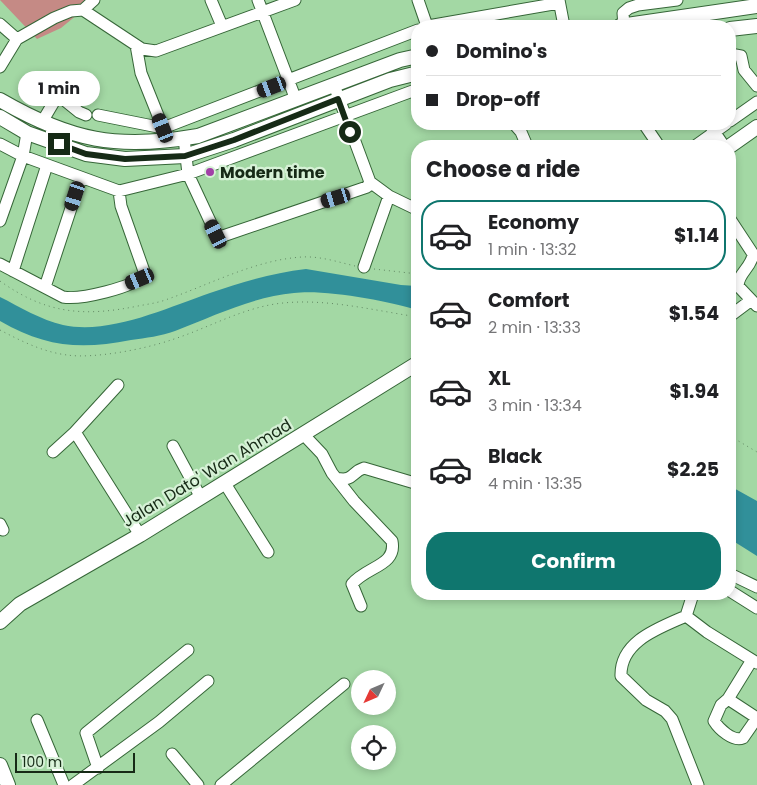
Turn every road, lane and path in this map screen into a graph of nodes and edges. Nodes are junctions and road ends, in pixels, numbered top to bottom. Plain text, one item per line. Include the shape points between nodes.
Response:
1 (94, 0) edge
2 (211, 0) edge
3 (258, 0) edge
4 (294, 0) edge
5 (418, 0) edge
6 (676, 0) edge
7 (559, 1) edge
8 (629, 4) edge
9 (757, 6) edge
10 (83, 10) junction
11 (263, 11) junction
12 (426, 20) edge
13 (459, 20) edge
14 (563, 20) edge
15 (622, 20) edge
16 (662, 20) edge
17 (0, 24) edge
18 (222, 26) junction
19 (757, 26) edge
20 (736, 28) edge
21 (411, 33) edge
22 (17, 40) junction
23 (136, 45) junction
24 (736, 55) edge
25 (411, 58) edge
26 (0, 67) edge
27 (411, 75) edge
28 (290, 80) junction
29 (334, 85) junction
30 (757, 86) edge
31 (411, 91) edge
32 (338, 99) junction
33 (0, 100) edge
34 (296, 100) junction
35 (757, 102) edge
36 (344, 115) junction
37 (0, 116) edge
38 (736, 117) edge
39 (42, 122) junction
40 (757, 127) edge
41 (163, 128) junction
42 (710, 130) edge
43 (27, 133) junction
44 (184, 138) junction
45 (701, 140) edge
46 (736, 142) edge
47 (0, 144) edge
48 (23, 156) junction
49 (185, 156) junction
50 (47, 165) junction
51 (188, 174) junction
52 (81, 178) junction
53 (370, 182) junction
54 (4, 190) edge
55 (119, 191) junction
56 (389, 196) junction
57 (411, 207) edge
58 (0, 221) edge
59 (736, 228) edge
60 (0, 264) edge
61 (364, 267) junction
62 (13, 271) junction
63 (411, 273) edge
64 (0, 281) edge
65 (45, 287) junction
66 (754, 303) edge
67 (736, 313) edge
68 (411, 316) edge
69 (0, 330) edge
70 (411, 367) edge
71 (118, 385) dead end
72 (75, 432) junction
73 (303, 434) junction
74 (736, 440) edge
75 (173, 446) dead end
76 (53, 452) dead end
77 (757, 452) edge
78 (336, 478) junction
79 (224, 482) junction
80 (411, 482) edge
81 (200, 496) junction
82 (140, 534) junction
83 (268, 552) dead end
84 (736, 577) edge
85 (757, 587) edge
86 (736, 595) edge
87 (691, 600) edge
88 (361, 606) dead end
89 (757, 608) edge
90 (6, 610) edge
91 (687, 613) junction
92 (0, 622) edge
93 (188, 650) dead end
94 (755, 661) edge
95 (208, 681) dead end
96 (344, 684) dead end
97 (728, 699) junction
98 (757, 718) edge
99 (37, 720) dead end
100 (172, 754) dead end
101 (98, 768) junction
102 (64, 785) edge
103 (73, 785) edge
104 (198, 785) edge
105 (221, 785) edge
106 (698, 785) edge

1 - 10 street
2 - 18 street
3 - 11 street
4 - 11 street
5 - 12 street
6 - 8 street
7 - 13 street
7 - 14 street
8 - 15 street
9 - 16 main road
10 - 22 street via 54,18
10 - 23 street
11 - 18 street
11 - 28 street
17 - 22 street
18 - 23 street via 156,51 142,50
19 - 20 main road
21 - 28 street
22 - 26 street
23 - 41 street via 141,73
24 - 30 street via 741,56 744,70
25 - 29 main road
27 - 32 main road
28 - 34 street
28 - 41 street
29 - 32 street
29 - 34 main road
31 - 36 street
32 - 36 street
32 - 49 main road
33 - 39 main road
34 - 44 main road via 198,136
35 - 38 street
36 - 51 street
36 - 53 street
37 - 43 main road
39 - 41 street via 58,95 79,112
39 - 44 main road via 88,139 125,143 167,142
40 - 46 main road
42 - 45 street
43 - 48 street
43 - 49 main road via 86,154 125,159
44 - 49 street
47 - 48 street
48 - 50 street
48 - 54 street
49 - 51 street
50 - 52 street
50 - 62 street
51 - 53 street via 216,234 221,237 367,187
51 - 55 street
52 - 55 street
52 - 65 street
53 - 56 street
54 - 58 street
55 - 65 street via 121,206 145,274 123,286 74,299 62,297
56 - 57 street
56 - 61 street
59 - 66 street via 753,254 752,262 738,281 739,288
60 - 62 street
61 - 63 path
61 - 64 path via 303,257 275,261 165,300 119,310 84,313 46,306
62 - 65 street
66 - 67 street
68 - 69 path via 326,303 275,304 243,312 171,340 116,352 69,355 42,350
70 - 73 main road, Jalan Dato' Wan Ahmad
71 - 72 street
72 - 76 street
72 - 82 street
73 - 78 street via 322,454
73 - 79 main road, Jalan Dato' Wan Ahmad
74 - 77 path
75 - 81 street
78 - 80 street via 349,479 364,468
78 - 88 street via 392,541 394,550 390,558 363,573 352,584
79 - 81 main road, Jalan Dato' Wan Ahmad
79 - 83 street
81 - 82 main road, Jalan Dato' Wan Ahmad
82 - 90 main road, Jalan Dato' Wan Ahmad
84 - 85 street
86 - 89 street
87 - 91 street
90 - 92 main road, Jalan Dato' Wan Ahmad
91 - 94 street via 707,632
91 - 106 street via 629,649 621,665 621,676 672,719
93 - 101 street via 86,733
94 - 97 street
95 - 101 street
96 - 105 street
97 - 98 street
97 - 98 street via 720,705 714,720 734,738 743,738
99 - 102 street
100 - 104 street
101 - 103 street

